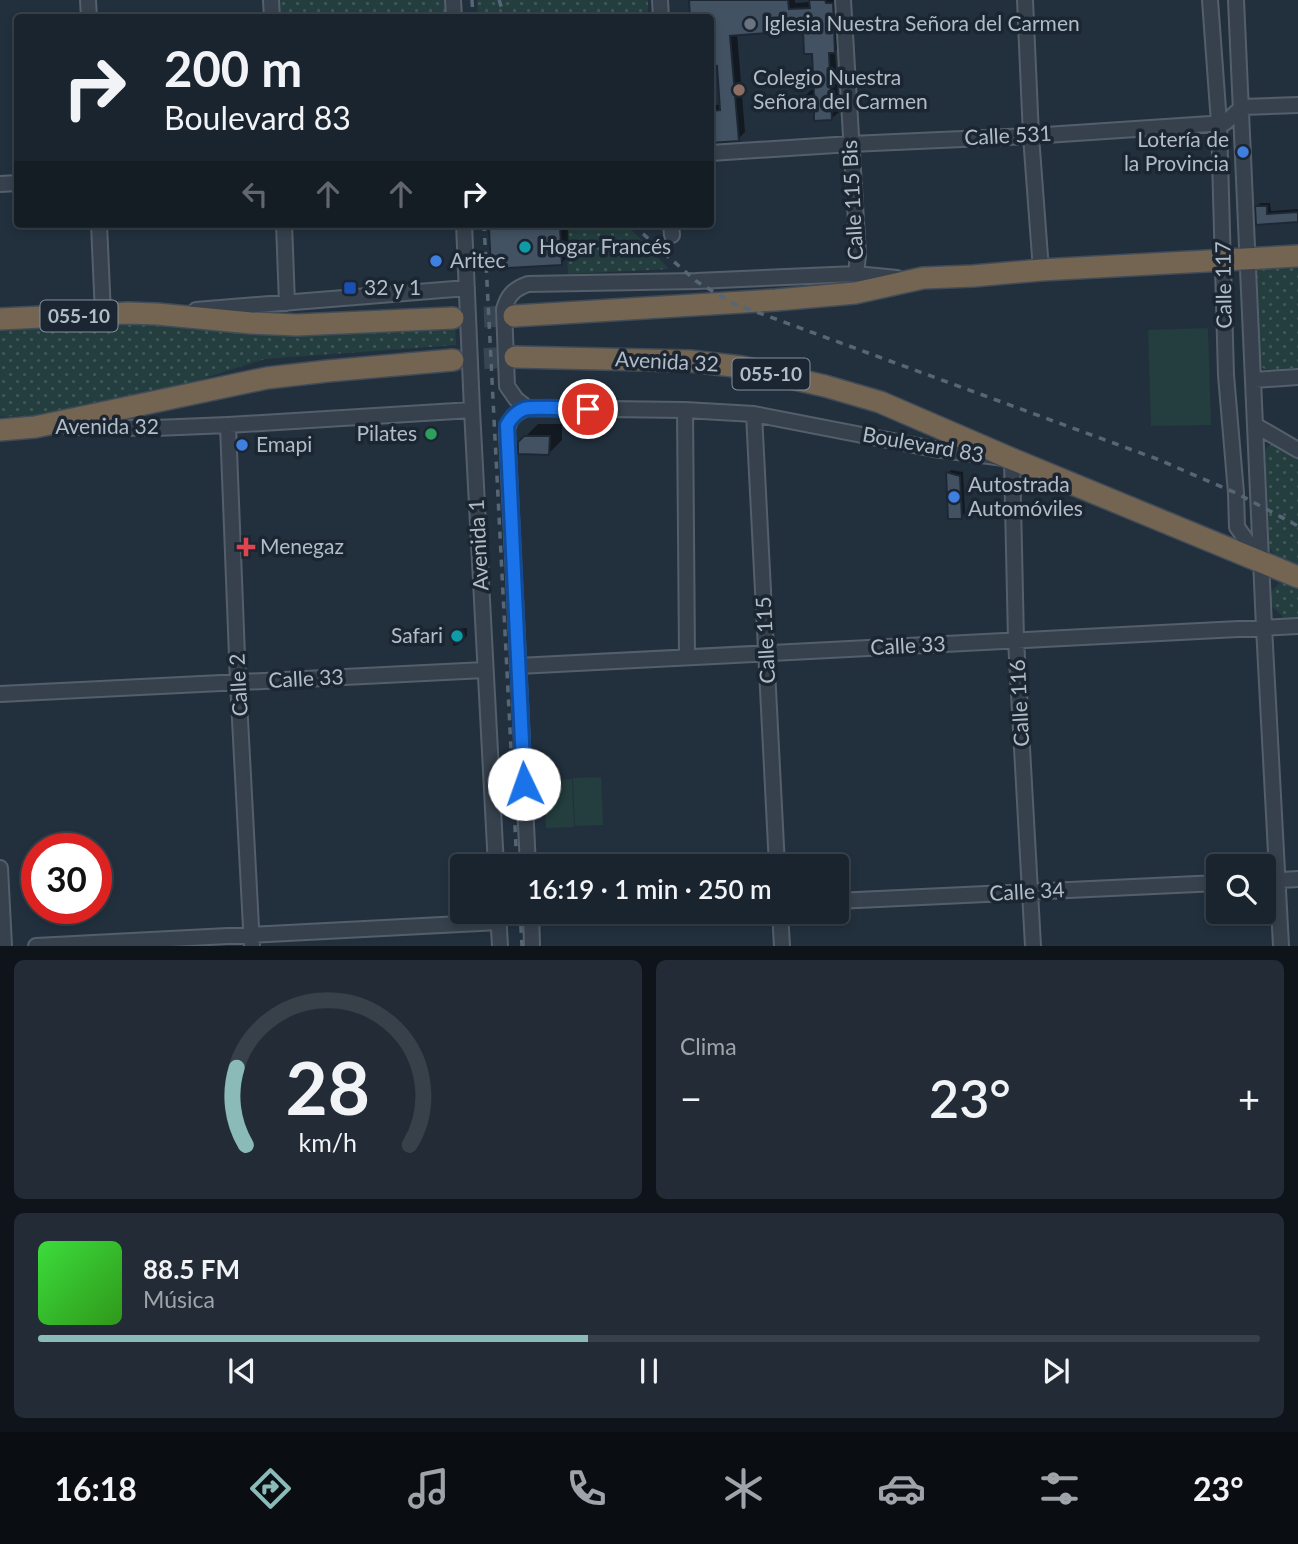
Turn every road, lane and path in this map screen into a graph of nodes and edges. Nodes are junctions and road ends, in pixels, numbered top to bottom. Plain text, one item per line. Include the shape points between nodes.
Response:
1 (843, 0) edge
2 (1025, 0) edge
3 (1210, 0) edge
4 (1236, 0) edge
5 (1298, 105) edge
6 (1242, 107) junction
7 (1222, 123) junction
8 (1031, 136) junction
9 (1243, 138) junction
10 (850, 144) junction
11 (714, 153) edge
12 (99, 228) edge
13 (284, 228) edge
14 (464, 228) edge
15 (1298, 256) edge
16 (1249, 258) junction
17 (1224, 259) junction
18 (1041, 270) junction
19 (856, 274) junction
20 (914, 280) junction
21 (467, 288) junction
22 (287, 303) junction
23 (103, 314) junction
24 (157, 314) junction
25 (514, 316) tunnel mouth
26 (453, 318) tunnel mouth
27 (0, 320) edge
28 (515, 357) tunnel mouth
29 (453, 360) tunnel mouth
30 (1298, 377) edge
31 (1253, 380) junction
32 (527, 408) junction
33 (472, 410) junction
34 (685, 410) junction
35 (754, 415) junction
36 (228, 425) junction
37 (1255, 425) junction
38 (35, 427) junction
39 (0, 429) edge
40 (1298, 450) edge
41 (1012, 459) junction
42 (1262, 562) junction
43 (1298, 577) edge
44 (1298, 626) edge
45 (1264, 627) junction
46 (1016, 640) junction
47 (766, 653) junction
48 (687, 657) junction
49 (518, 666) junction
50 (485, 670) junction
51 (238, 682) junction
52 (0, 694) edge
53 (495, 854) edge
54 (527, 854) edge
55 (776, 854) edge
56 (1269, 854) edge
57 (0, 868) edge
58 (1298, 879) edge
59 (1276, 880) edge
60 (1206, 884) edge
61 (1030, 892) junction
62 (849, 900) edge
63 (1276, 916) edge
64 (450, 922) edge
65 (499, 924) edge
66 (531, 924) edge
67 (781, 924) edge
68 (252, 940) edge
69 (4, 946) edge
70 (36, 946) edge
71 (500, 946) edge
72 (532, 946) edge
73 (782, 946) edge
74 (1032, 946) edge
75 (1281, 946) edge

1 - 10 street, Calle 115 Bis
2 - 8 street
3 - 7 street, Calle 117
4 - 6 street, Calle 117
5 - 6 street
6 - 7 street
6 - 9 street, Calle 117
7 - 8 street, Calle 531
7 - 9 street
7 - 17 street, Calle 117
8 - 10 street, Calle 531
8 - 18 street
9 - 16 street, Calle 117
10 - 11 street, Calle 531
10 - 19 street, Calle 115 Bis
12 - 23 street
13 - 22 street
14 - 21 street, Avenida 1
15 - 16 highway
16 - 17 highway
16 - 31 street, Calle 117
17 - 18 highway
17 - 42 street, Calle 117 via 1226,375 1237,527
18 - 20 highway
19 - 20 street
19 - 32 street via 528,284 518,288 504,309 506,380 511,393
20 - 25 highway via 855,293
21 - 22 street
21 - 33 street, Avenida 1
22 - 24 street
23 - 24 highway, 055-10
23 - 27 highway, 055-10
24 - 26 highway, 055-10 via 297,325
28 - 41 highway, Avenida 32 / 055-10 via 690,361 742,367 880,402
29 - 38 highway, Avenida 32 via 267,378
30 - 31 street
31 - 37 street, Calle 117
32 - 34 street, Boulevard 83
32 - 49 street, Avenida 1 via 510,418 506,432
33 - 36 street, Avenida 32
33 - 50 street, Avenida 1
34 - 35 street, Boulevard 83
34 - 48 street
35 - 41 street, Boulevard 83
35 - 47 street, Calle 115
36 - 38 street, Avenida 32
36 - 51 street, Calle 2
37 - 40 street
37 - 42 street, Calle 117
38 - 39 highway, Avenida 32
41 - 42 highway, Boulevard 83 / 055-10
41 - 46 street, Calle 116
42 - 43 highway, Boulevard 83 / 055-10
42 - 45 street, Calle 117
44 - 45 street, Calle 33
45 - 46 street, Calle 33
45 - 56 street, Calle 117
46 - 47 street, Calle 33
46 - 61 street, Calle 116
47 - 48 street, Calle 33
47 - 55 street, Calle 115
48 - 49 street, Calle 33
49 - 54 street, Avenida 1
50 - 51 street, Calle 33
50 - 53 street, Avenida 1
51 - 52 street, Calle 33
51 - 68 street, Calle 2
57 - 69 street
58 - 59 street
60 - 61 street, Calle 34
61 - 62 street, Calle 34
61 - 74 street, Calle 116
63 - 75 street, Calle 117
64 - 68 street
65 - 71 street
66 - 72 street
67 - 73 street
68 - 70 street

